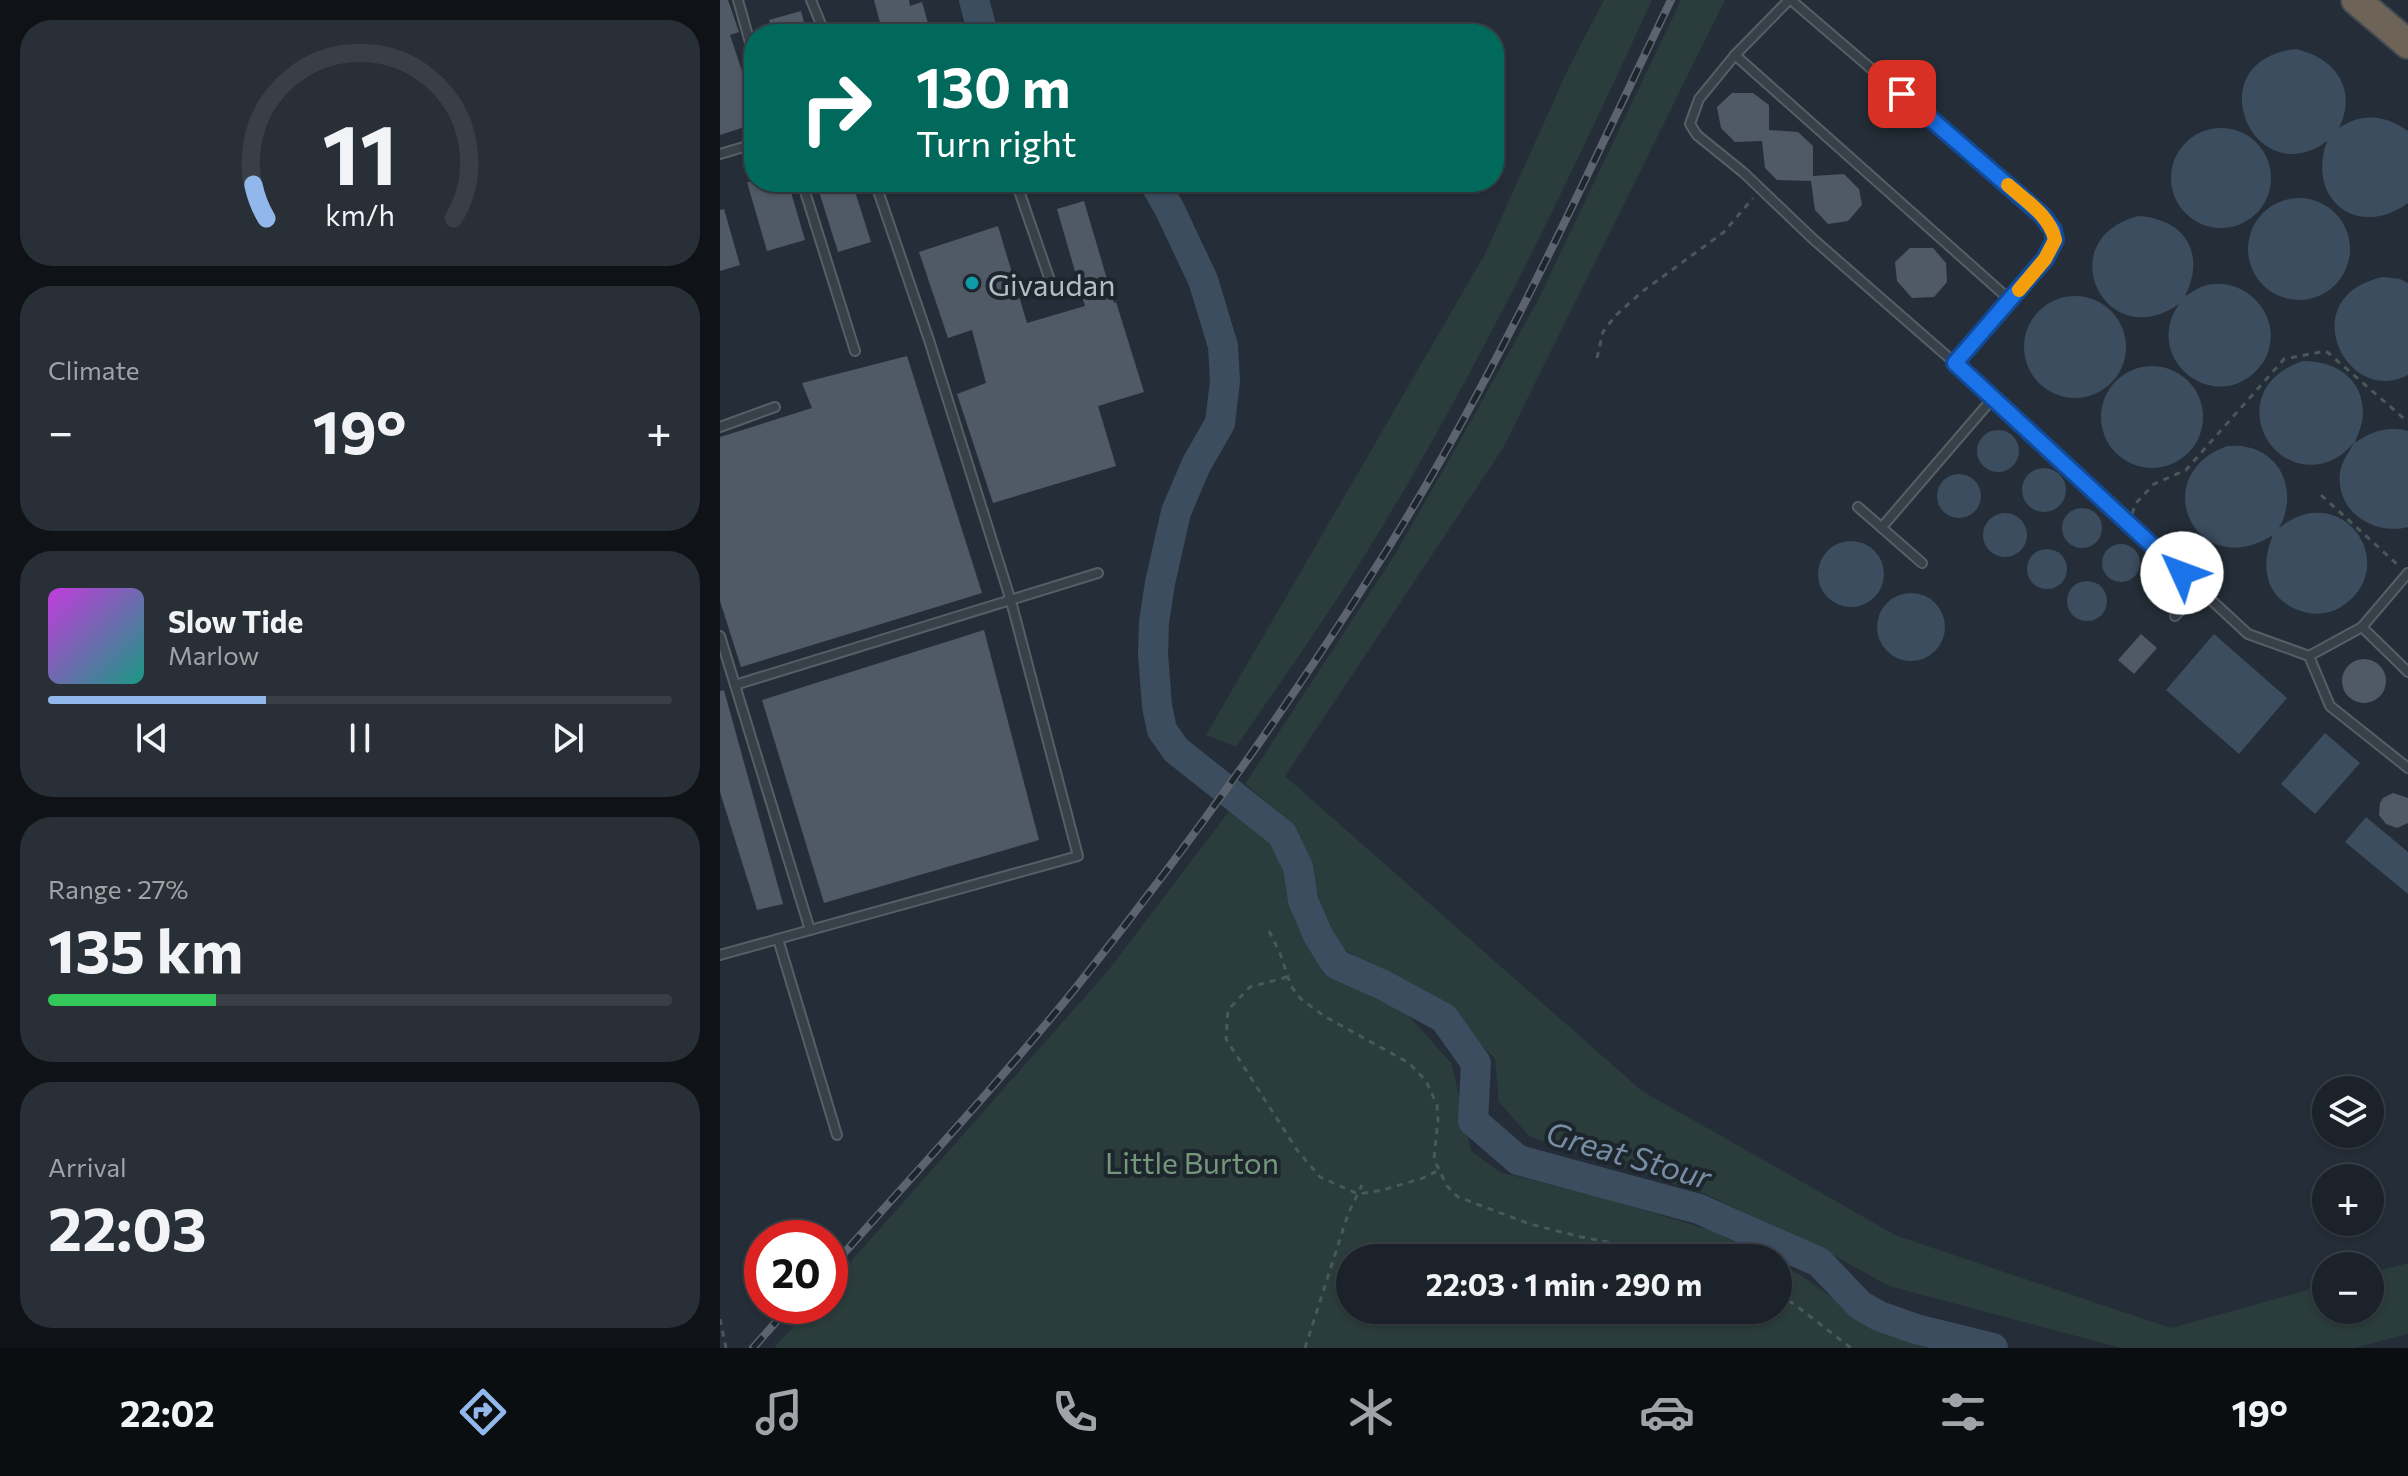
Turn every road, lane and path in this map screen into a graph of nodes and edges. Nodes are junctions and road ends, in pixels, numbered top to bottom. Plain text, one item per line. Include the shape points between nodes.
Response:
1 (738, 0) edge
2 (811, 0) edge
3 (1790, 0) edge
4 (2356, 0) edge
5 (745, 24) edge
6 (821, 24) edge
7 (2408, 44) edge
8 (1735, 55) junction
9 (744, 147) edge
10 (720, 154) edge
11 (1761, 189) junction
12 (805, 192) edge
13 (878, 192) edge
14 (1019, 192) edge
15 (1054, 292) dead end
16 (2010, 300) junction
17 (855, 351) dead end
18 (1597, 358) dead end
19 (1955, 363) junction
20 (1993, 398) junction
21 (775, 407) dead end
22 (2408, 422) edge
23 (720, 427) edge
24 (2321, 495) dead end
25 (1858, 507) dead end
26 (2129, 523) junction
27 (1882, 527) junction
28 (1922, 563) dead end
29 (1098, 573) dead end
30 (2408, 573) edge
31 (2200, 589) junction
32 (1011, 601) junction
33 (2175, 616) dead end
34 (2362, 627) junction
35 (720, 636) edge
36 (2309, 656) junction
37 (2408, 672) edge
38 (735, 685) junction
39 (2408, 768) edge
40 (810, 930) junction
41 (1269, 931) dead end
42 (778, 939) junction
43 (720, 955) edge
44 (1287, 977) junction
45 (837, 1135) dead end
46 (1439, 1170) junction
47 (1362, 1185) dead end
48 (1358, 1194) junction
49 (1617, 1244) edge
50 (1792, 1303) edge
51 (720, 1319) edge
52 (722, 1329) edge
53 (726, 1348) edge
54 (1305, 1348) edge
55 (1851, 1348) edge

1 - 5 lane
2 - 6 lane
3 - 8 lane
3 - 16 lane via 2042,215 2055,240
4 - 7 highway
8 - 11 lane via 1699,99 1690,124
8 - 16 lane
9 - 10 lane
11 - 18 path via 1724,232 1615,316 1603,332
11 - 19 lane
12 - 17 lane
13 - 32 lane
14 - 15 lane
16 - 19 lane
19 - 20 lane
20 - 26 lane
20 - 27 lane
21 - 23 lane
22 - 26 path via 2326,351 2284,359 2186,470 2154,484 2136,503
24 - 30 path
25 - 27 lane
26 - 31 lane
27 - 28 lane
29 - 32 lane
30 - 34 lane
31 - 33 lane
31 - 36 lane via 2248,634
32 - 38 lane
32 - 40 lane via 1078,856
34 - 36 lane
34 - 37 lane
35 - 38 lane
36 - 39 lane via 2330,706
38 - 40 lane
40 - 42 lane
41 - 44 path
42 - 43 lane
42 - 45 lane
44 - 46 path via 1301,999 1409,1063 1426,1081 1437,1105 1434,1159
44 - 48 path via 1250,987 1228,1010 1226,1039 1297,1150 1320,1177
46 - 48 path
46 - 49 path via 1458,1197 1479,1206
47 - 48 path
48 - 54 path
50 - 55 path
51 - 52 path
52 - 53 path

